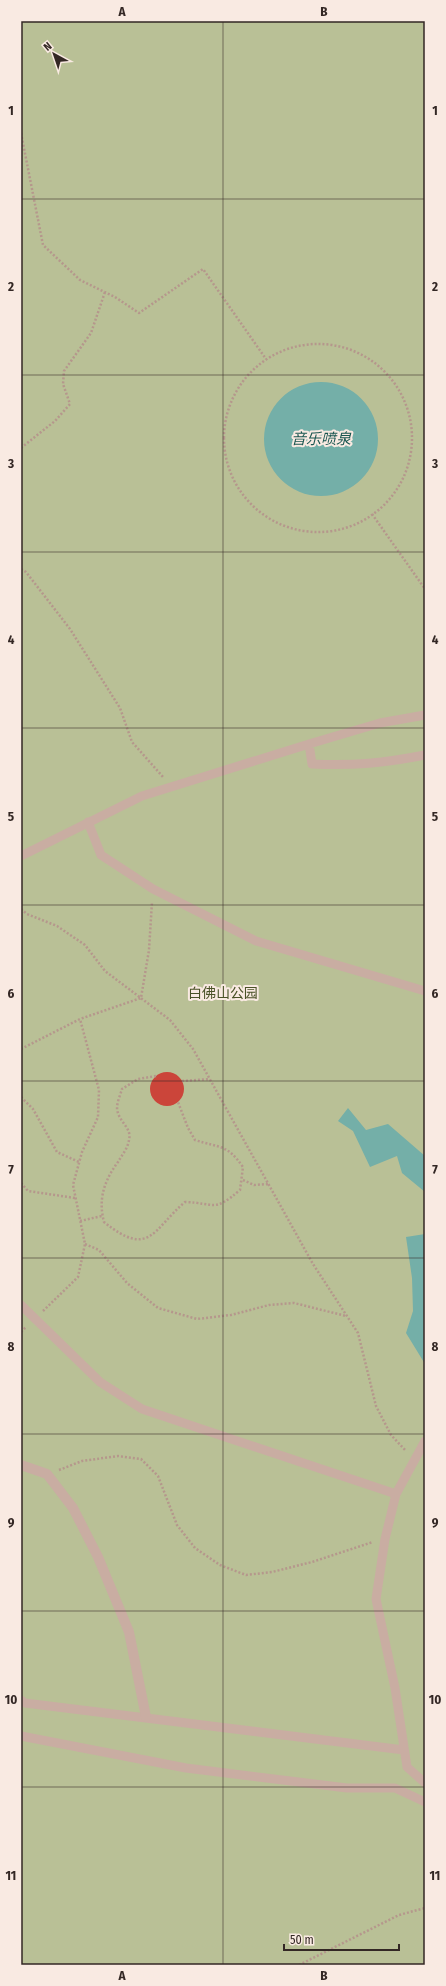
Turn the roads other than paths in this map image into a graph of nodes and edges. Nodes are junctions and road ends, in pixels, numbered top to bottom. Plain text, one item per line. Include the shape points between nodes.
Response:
1 (425, 715) edge
2 (308, 744) junction
3 (425, 755) edge
4 (88, 822) junction
5 (21, 856) edge
6 (425, 991) edge
7 (21, 1305) edge
8 (425, 1441) edge
9 (21, 1465) edge
10 (396, 1494) junction
11 (21, 1700) edge
12 (146, 1717) junction
13 (21, 1736) edge
14 (404, 1750) junction
15 (425, 1783) edge
16 (425, 1802) edge

1 - 2 lane via 380,723
2 - 3 lane via 312,764 382,764
2 - 4 lane via 142,796
4 - 5 lane
4 - 6 lane via 101,855 153,889 256,941
7 - 10 lane via 100,1382 142,1409
8 - 10 lane
9 - 12 street via 47,1474 73,1508 103,1566 129,1632
10 - 14 lane via 385,1539 376,1599 396,1688
11 - 12 lane via 25,1703
12 - 14 lane
13 - 16 lane via 186,1768 347,1788 395,1788
14 - 15 lane via 407,1767

